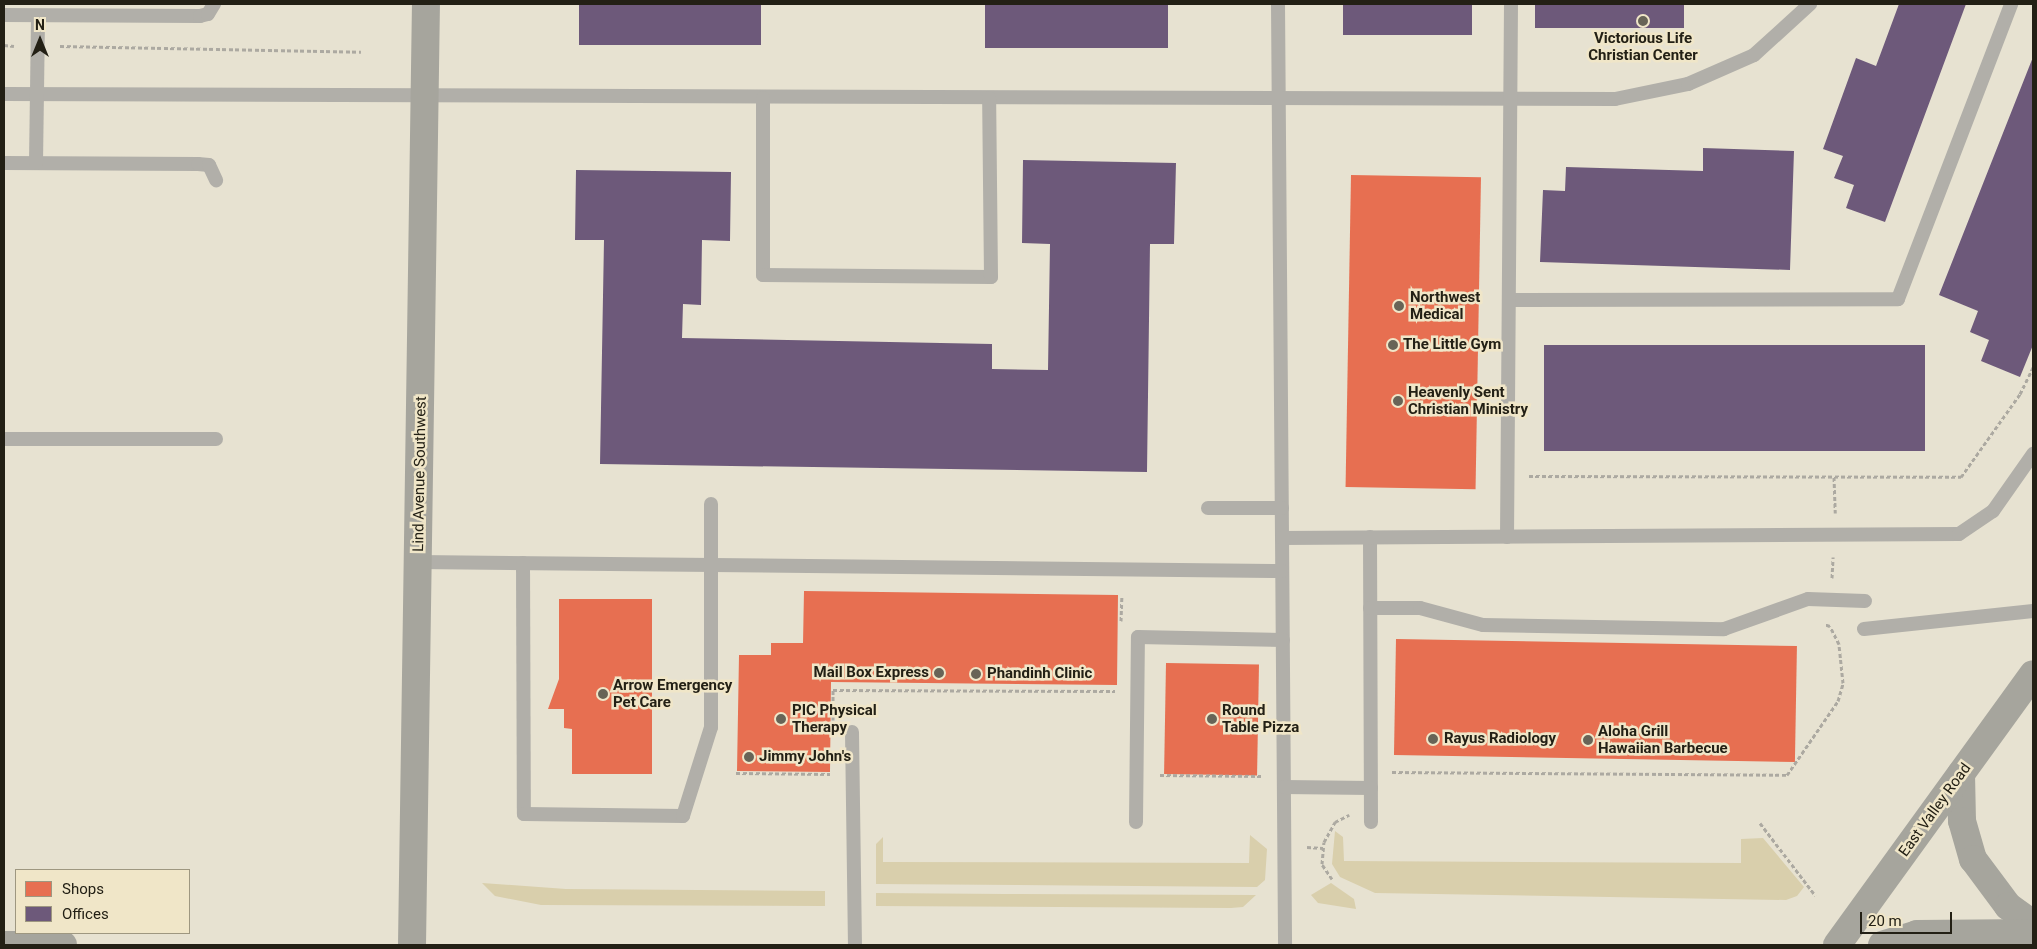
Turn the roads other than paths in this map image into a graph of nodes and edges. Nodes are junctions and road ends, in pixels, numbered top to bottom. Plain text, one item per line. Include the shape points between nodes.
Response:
1 (214, 4) edge
2 (426, 4) edge
3 (1278, 4) edge
4 (1511, 4) edge
5 (1810, 4) edge
6 (2011, 4) edge
7 (4, 15) edge
8 (38, 16) junction
9 (4, 94) edge
10 (37, 94) junction
11 (428, 98) junction
12 (763, 98) junction
13 (989, 98) junction
14 (1279, 98) junction
15 (1511, 101) junction
16 (4, 163) edge
17 (36, 163) junction
18 (216, 180) dead end
19 (1509, 300) junction
20 (4, 439) edge
21 (216, 439) dead end
22 (2033, 454) edge
23 (711, 504) dead end
24 (1208, 508) dead end
25 (1282, 508) junction
26 (1507, 537) junction
27 (1282, 538) junction
28 (1370, 538) junction
29 (418, 562) junction
30 (523, 563) junction
31 (711, 565) junction
32 (1282, 572) junction
33 (1865, 601) dead end
34 (1370, 608) junction
35 (2033, 611) edge
36 (1864, 629) dead end
37 (1283, 640) junction
38 (2033, 674) edge
39 (852, 732) dead end
40 (1961, 774) junction
41 (1284, 782) junction
42 (1371, 788) junction
43 (1136, 822) dead end
44 (1371, 822) dead end
45 (2033, 924) edge
46 (2033, 933) edge
47 (4, 944) edge
48 (63, 945) edge
49 (412, 945) edge
50 (854, 945) edge
51 (1285, 945) edge
52 (1837, 945) edge
53 (1882, 945) edge

1 - 8 lane via 208,14 200,16
2 - 11 main road, Lind Avenue Southwest
3 - 14 lane
4 - 15 lane
5 - 15 lane via 1754,55 1688,84 1615,99
6 - 19 lane via 1898,299
7 - 8 lane
8 - 10 lane
9 - 10 lane
10 - 11 lane
10 - 17 lane
11 - 12 lane
11 - 29 main road, Lind Avenue Southwest
12 - 13 lane
12 - 13 lane via 763,275 991,277
13 - 14 lane
14 - 15 lane
14 - 25 lane
15 - 19 lane
16 - 17 lane
17 - 18 lane via 209,165
19 - 26 lane
20 - 21 lane
22 - 26 lane via 1999,505 1977,526 1959,534
23 - 31 lane
24 - 25 lane
25 - 27 lane
26 - 28 lane
27 - 28 lane
27 - 32 lane
28 - 34 lane
29 - 30 lane
29 - 49 main road, Lind Avenue Southwest
30 - 31 lane
30 - 31 lane via 524,814 682,816 711,727
31 - 32 lane
32 - 37 lane
33 - 34 lane via 1808,599 1724,629 1483,625 1420,608
34 - 42 lane
35 - 36 lane
37 - 41 lane
37 - 43 lane via 1138,637
38 - 40 main road, East Valley Road
39 - 50 lane
40 - 45 main road via 1962,821 1973,859 2008,906
40 - 52 main road, East Valley Road
41 - 42 lane
41 - 51 lane
42 - 44 lane
46 - 53 main road via 1917,934
47 - 48 main road

